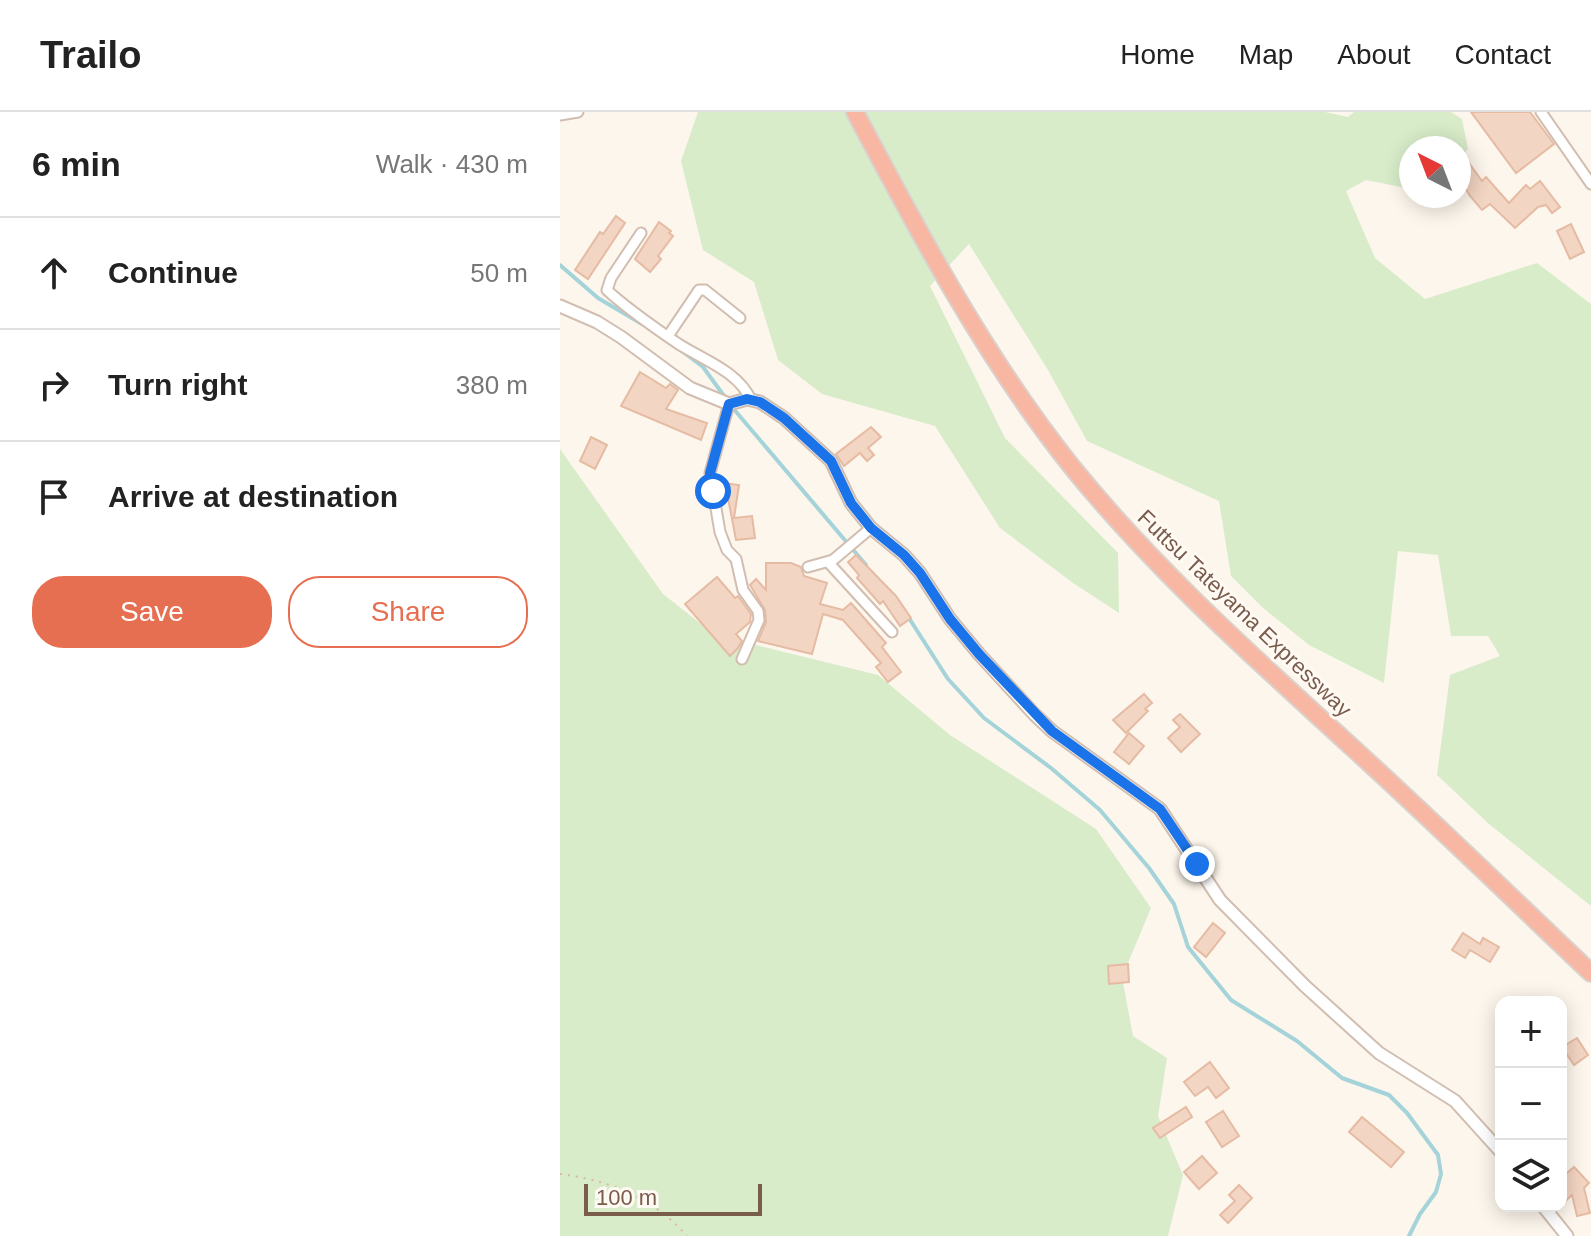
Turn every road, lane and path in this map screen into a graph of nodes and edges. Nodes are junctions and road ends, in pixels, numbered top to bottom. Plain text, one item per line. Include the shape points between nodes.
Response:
1 (578, 112) edge
2 (855, 112) edge
3 (1541, 112) edge
4 (560, 115) edge
5 (1591, 184) edge
6 (641, 233) dead end
7 (560, 306) edge
8 (740, 318) dead end
9 (668, 336) junction
10 (751, 400) junction
11 (729, 404) junction
12 (871, 528) junction
13 (828, 562) junction
14 (808, 567) dead end
15 (892, 632) dead end
16 (742, 659) dead end
17 (1591, 973) edge
18 (1495, 1145) edge
19 (560, 1174) edge
20 (1548, 1212) edge
21 (687, 1236) edge
22 (1567, 1236) edge

1 - 4 street
2 - 17 highway, Futtsu Tateyama Expressway via 978,335 1092,492 1197,604
3 - 5 street
6 - 9 street via 607,290
7 - 11 street via 621,337 690,388
8 - 9 street via 699,290
9 - 10 street via 732,375
10 - 11 street
10 - 12 street via 784,418 831,461 851,503
11 - 16 street via 710,473 720,532 736,559 743,590 758,611
12 - 13 street
12 - 18 street via 920,573 950,619 1043,723 1160,809 1220,900 1305,986 1379,1053 1455,1101
13 - 14 street
13 - 15 street
19 - 21 path via 638,1196
20 - 22 street

